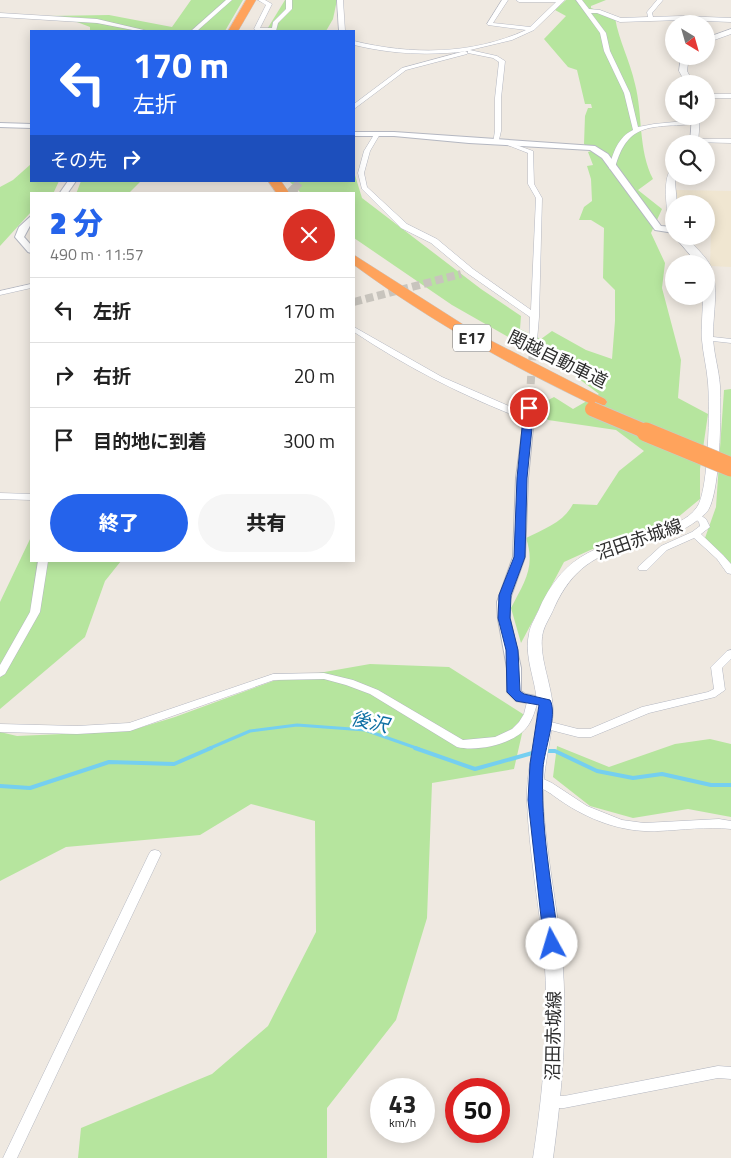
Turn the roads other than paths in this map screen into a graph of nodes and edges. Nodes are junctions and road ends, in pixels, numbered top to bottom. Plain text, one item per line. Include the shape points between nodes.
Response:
1 (229, 0) edge
2 (251, 0) edge
3 (263, 0) edge
4 (288, 0) edge
5 (340, 0) edge
6 (505, 0) edge
7 (519, 0) edge
8 (579, 0) edge
9 (660, 0) edge
10 (561, 1) edge
11 (587, 11) junction
12 (0, 15) edge
13 (652, 18) junction
14 (731, 20) edge
15 (532, 29) junction
16 (141, 30) edge
17 (195, 30) edge
18 (234, 30) edge
19 (244, 30) edge
20 (261, 30) edge
21 (274, 30) edge
22 (342, 30) edge
23 (730, 33) edge
24 (715, 38) edge
25 (355, 44) edge
26 (468, 51) junction
27 (715, 96) edge
28 (731, 96) edge
29 (355, 107) edge
30 (0, 125) edge
31 (665, 125) edge
32 (30, 126) edge
33 (636, 130) junction
34 (355, 134) edge
35 (377, 134) junction
36 (715, 141) edge
37 (731, 141) edge
38 (496, 143) junction
39 (508, 144) junction
40 (612, 168) junction
41 (263, 182) edge
42 (275, 182) edge
43 (270, 192) edge
44 (282, 192) edge
45 (30, 220) edge
46 (665, 228) edge
47 (687, 245) edge
48 (30, 249) edge
49 (696, 255) edge
50 (355, 260) edge
51 (355, 271) edge
52 (470, 272) junction
53 (461, 274) tunnel mouth
54 (30, 286) edge
55 (0, 293) edge
56 (708, 305) edge
57 (535, 316) junction
58 (355, 330) edge
59 (707, 338) junction
60 (731, 341) edge
61 (533, 350) tunnel mouth
62 (596, 405) junction
63 (529, 413) joint
64 (731, 457) edge
65 (731, 467) edge
66 (0, 496) edge
67 (30, 497) edge
68 (697, 516) junction
69 (695, 534) junction
70 (43, 562) edge
71 (643, 568) dead end
72 (731, 571) edge
73 (731, 653) edge
74 (0, 674) edge
75 (539, 702) junction
76 (0, 728) edge
77 (542, 729) junction
78 (536, 772) junction
79 (731, 825) edge
80 (155, 854) dead end
81 (731, 1073) edge
82 (551, 1102) junction
83 (10, 1158) edge
84 (543, 1158) edge

1 - 17 street
2 - 18 highway
3 - 19 highway
3 - 20 street via 269,4 257,27
4 - 21 street via 289,10 274,23
5 - 22 street
6 - 15 street via 490,24
7 - 10 street
8 - 11 street
9 - 13 street via 649,13
10 - 15 street
11 - 13 street via 598,11 620,20
11 - 33 street via 603,33 607,51 627,93
12 - 16 street via 97,20
13 - 14 street
15 - 26 street
23 - 24 main road
25 - 26 street via 396,50
26 - 29 street via 404,69
26 - 38 street via 502,60
27 - 28 street
30 - 32 street
31 - 33 street
33 - 40 street via 620,142
34 - 35 street
35 - 38 street
35 - 52 street via 367,151 361,173 364,188 404,226 434,241
36 - 37 street
38 - 39 street
39 - 40 street via 592,148 605,156
39 - 57 street via 531,152 531,184 539,198
40 - 46 street via 658,228
41 - 43 highway
42 - 44 highway
45 - 48 street via 19,237
47 - 49 main road, 沼田赤城線
50 - 62 highway, 関越自動車道 / E17 via 440,319
51 - 62 highway, 関越自動車道 / E17 via 422,319 463,343
52 - 53 street
52 - 57 street
54 - 55 street
56 - 59 main road, 沼田赤城線
57 - 61 street
58 - 63 street via 449,382
59 - 60 street
59 - 68 main road, 沼田赤城線 via 714,383 714,426 708,498
62 - 64 highway, 関越自動車道 / E17
62 - 65 highway, 関越自動車道 / E17, bridge
63 - 75 street via 519,557 503,602 514,668 514,692 521,698
66 - 67 street
68 - 69 street via 704,521 704,528
68 - 75 main road, 沼田赤城線 via 670,530 597,552 574,566 563,579 536,632
69 - 71 street via 664,548
69 - 72 street
70 - 74 street via 35,612
73 - 77 street via 716,667 720,690 711,695 646,710 591,733
75 - 76 street via 518,732 500,740 476,744 461,744 374,692 324,676 274,677 130,727 77,730
75 - 77 main road, 沼田赤城線
77 - 78 main road, 沼田赤城線
78 - 79 street via 566,798 595,815 620,824 661,826 699,822
78 - 82 main road, 沼田赤城線 via 535,800 553,958
80 - 83 street
81 - 82 street via 718,1072
82 - 84 main road, 沼田赤城線

